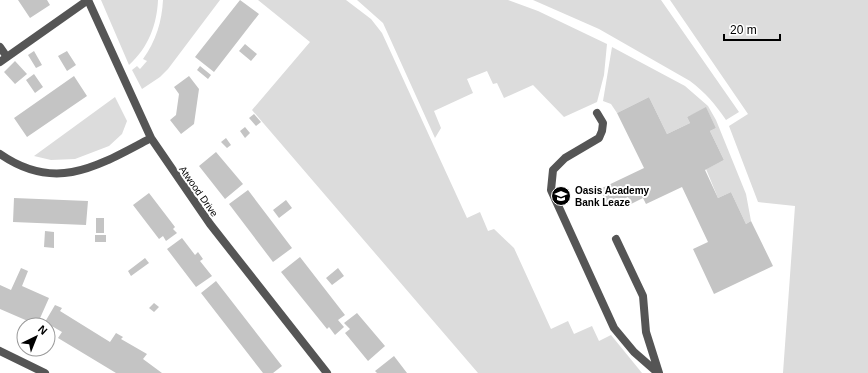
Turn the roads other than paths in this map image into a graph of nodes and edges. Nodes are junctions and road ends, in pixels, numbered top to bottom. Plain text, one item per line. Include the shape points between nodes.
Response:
1 (88, 0) edge
2 (0, 46) edge
3 (7, 57) junction
4 (0, 62) edge
5 (597, 113) dead end
6 (151, 138) junction
7 (0, 154) edge
8 (616, 239) dead end
9 (0, 352) edge
10 (45, 373) edge
11 (327, 373) edge
12 (658, 373) edge

1 - 3 street
1 - 6 street, Atwood Drive
2 - 3 street
3 - 4 street
5 - 12 street via 603,124 599,138 565,158 553,170 551,190 614,328 634,352
6 - 7 street via 110,160 71,173 28,169
6 - 11 street, Atwood Drive via 210,224
8 - 12 street via 643,296 646,332
9 - 10 street

